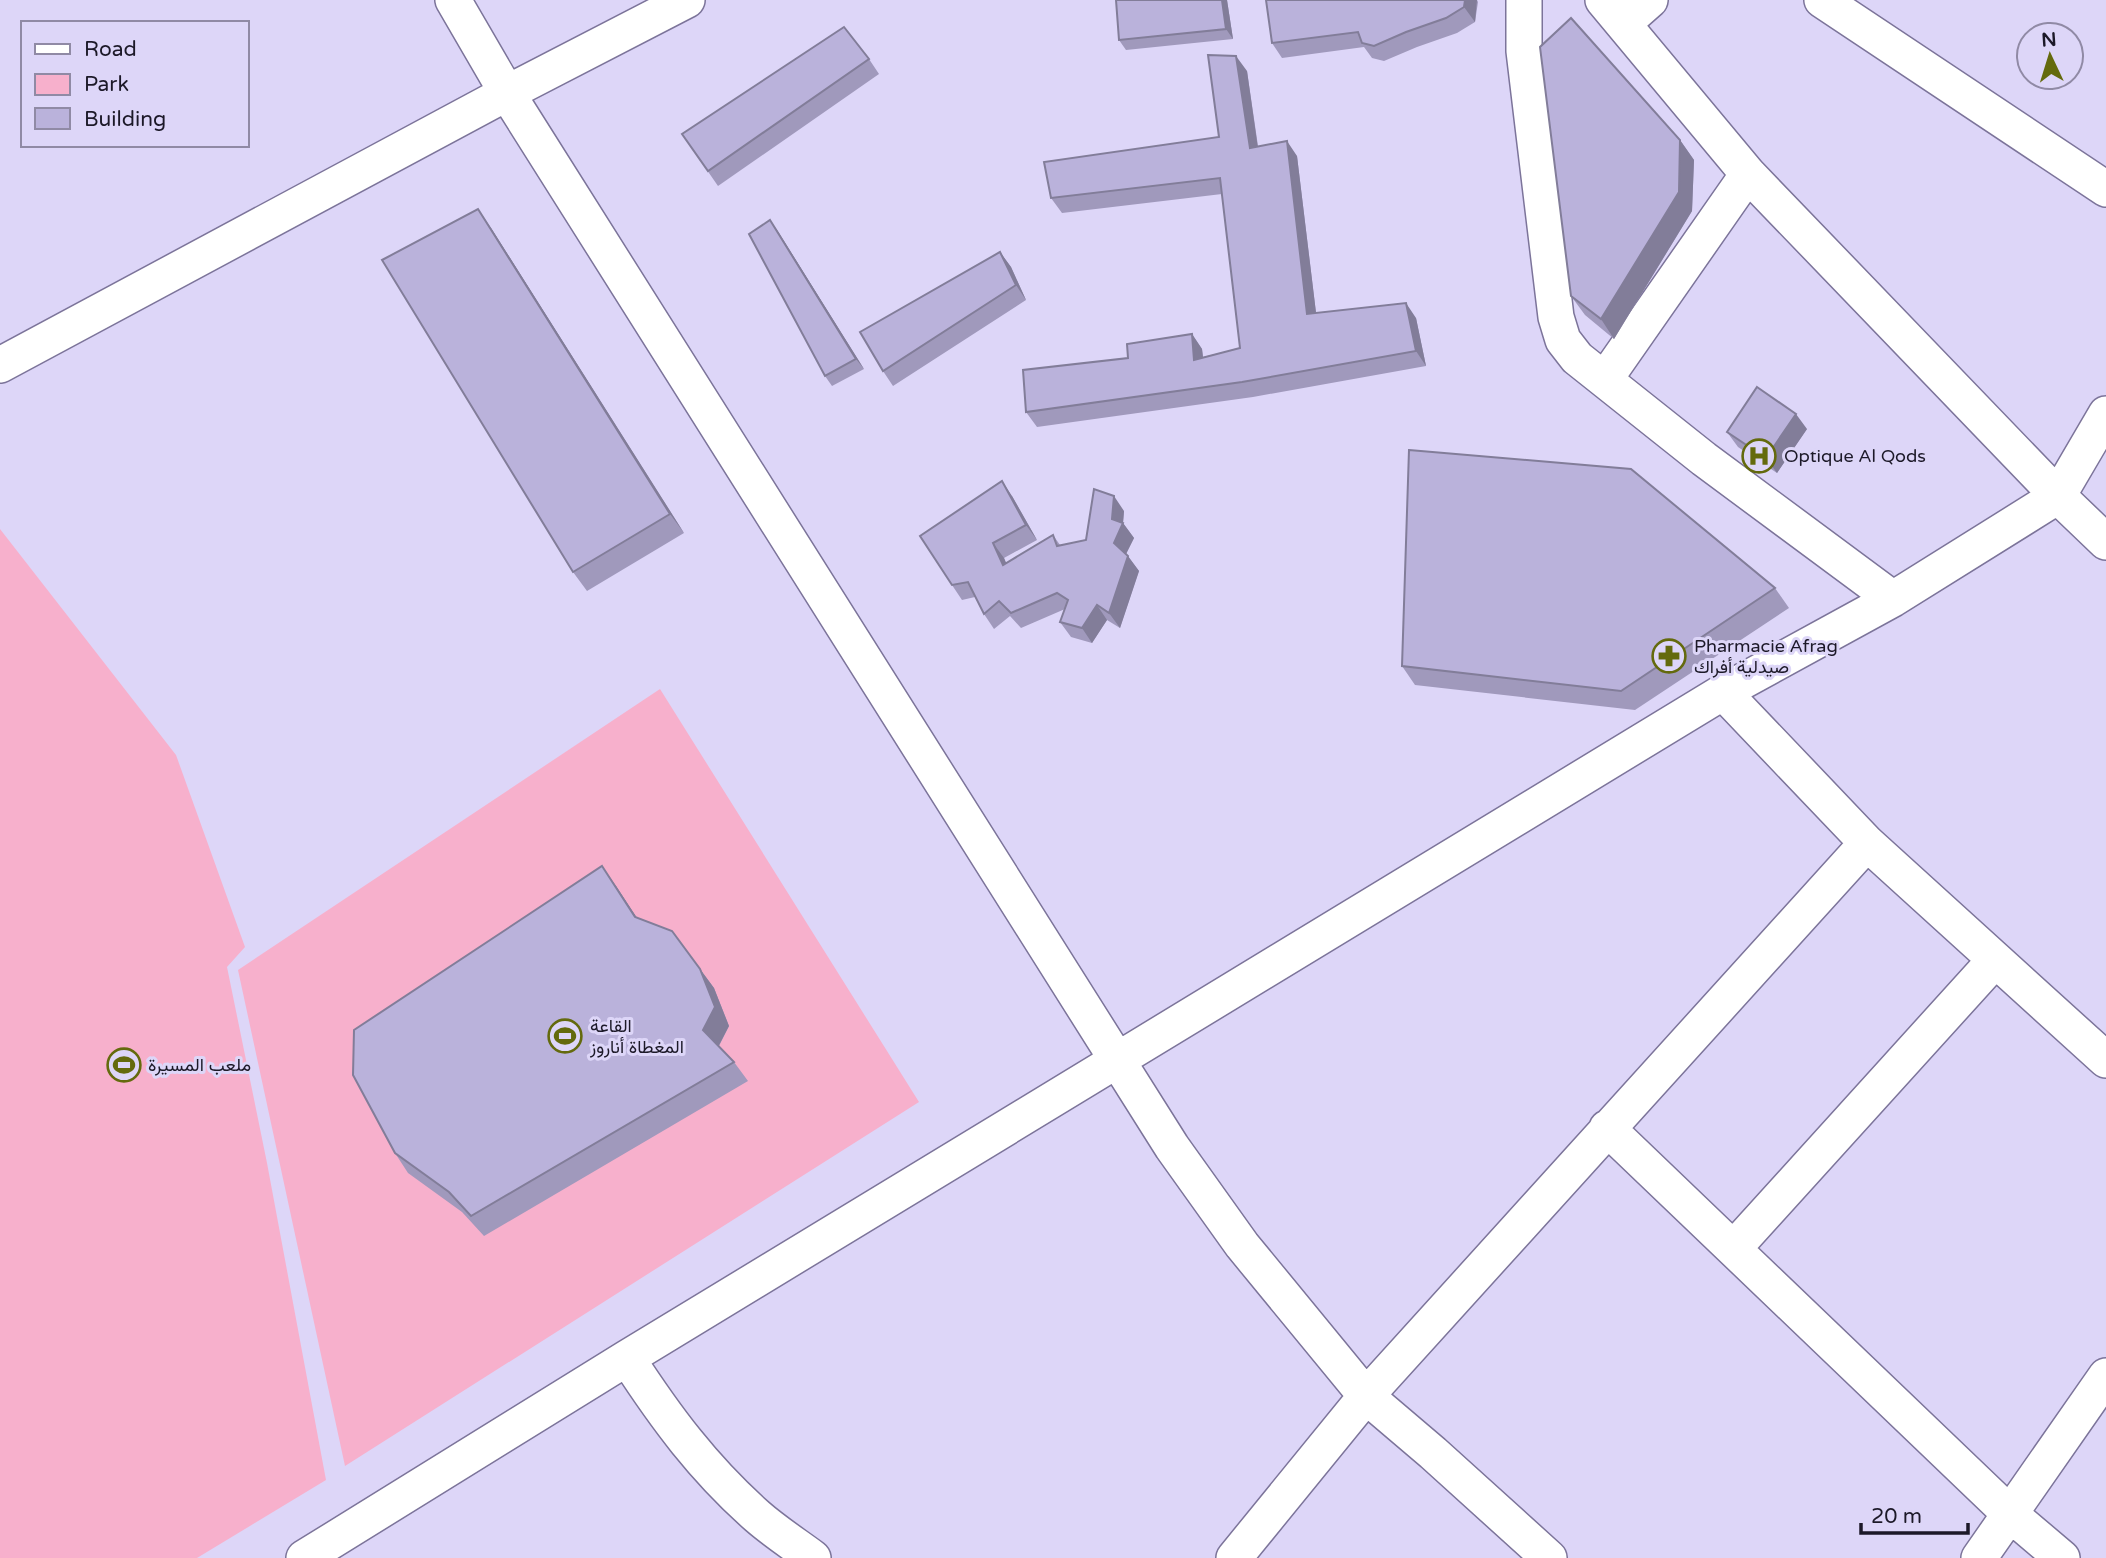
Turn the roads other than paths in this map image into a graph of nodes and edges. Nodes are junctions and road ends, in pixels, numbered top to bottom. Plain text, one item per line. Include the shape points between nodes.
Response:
1 (453, 0) edge
2 (687, 0) edge
3 (1524, 0) edge
4 (1650, 0) edge
5 (1822, 0) edge
6 (1613, 12) edge
7 (507, 93) junction
8 (1748, 174) junction
9 (2106, 189) edge
10 (0, 365) edge
11 (1605, 379) junction
12 (2106, 414) edge
13 (2058, 496) junction
14 (2106, 542) edge
15 (1893, 599) junction
16 (1723, 692) junction
17 (1867, 843) junction
18 (1995, 960) junction
19 (2106, 1060) edge
20 (1119, 1061) junction
21 (1607, 1128) junction
22 (1734, 1248) junction
23 (627, 1358) junction
24 (2106, 1376) edge
25 (1366, 1396) junction
26 (2010, 1514) junction
27 (802, 1555) edge
28 (304, 1558) edge
29 (1234, 1558) edge
30 (1549, 1558) edge
31 (1979, 1558) edge
32 (2062, 1558) edge

1 - 7 street
2 - 7 street
3 - 11 street via 1525,64 1556,317 1563,340 1577,358
4 - 6 street
5 - 9 street
6 - 8 street
7 - 10 street
7 - 20 street
8 - 11 street
8 - 13 street
11 - 15 street
12 - 13 street
13 - 14 street
13 - 15 street
15 - 16 street
16 - 17 street
16 - 20 street
17 - 18 street
17 - 21 street
18 - 19 street
18 - 22 street
20 - 23 street
20 - 25 street via 1172,1147 1242,1245
21 - 22 street
21 - 25 street
22 - 26 street
23 - 27 street via 664,1415 714,1475
23 - 28 street
24 - 26 street
25 - 29 street
25 - 30 street
26 - 31 street
26 - 32 street

